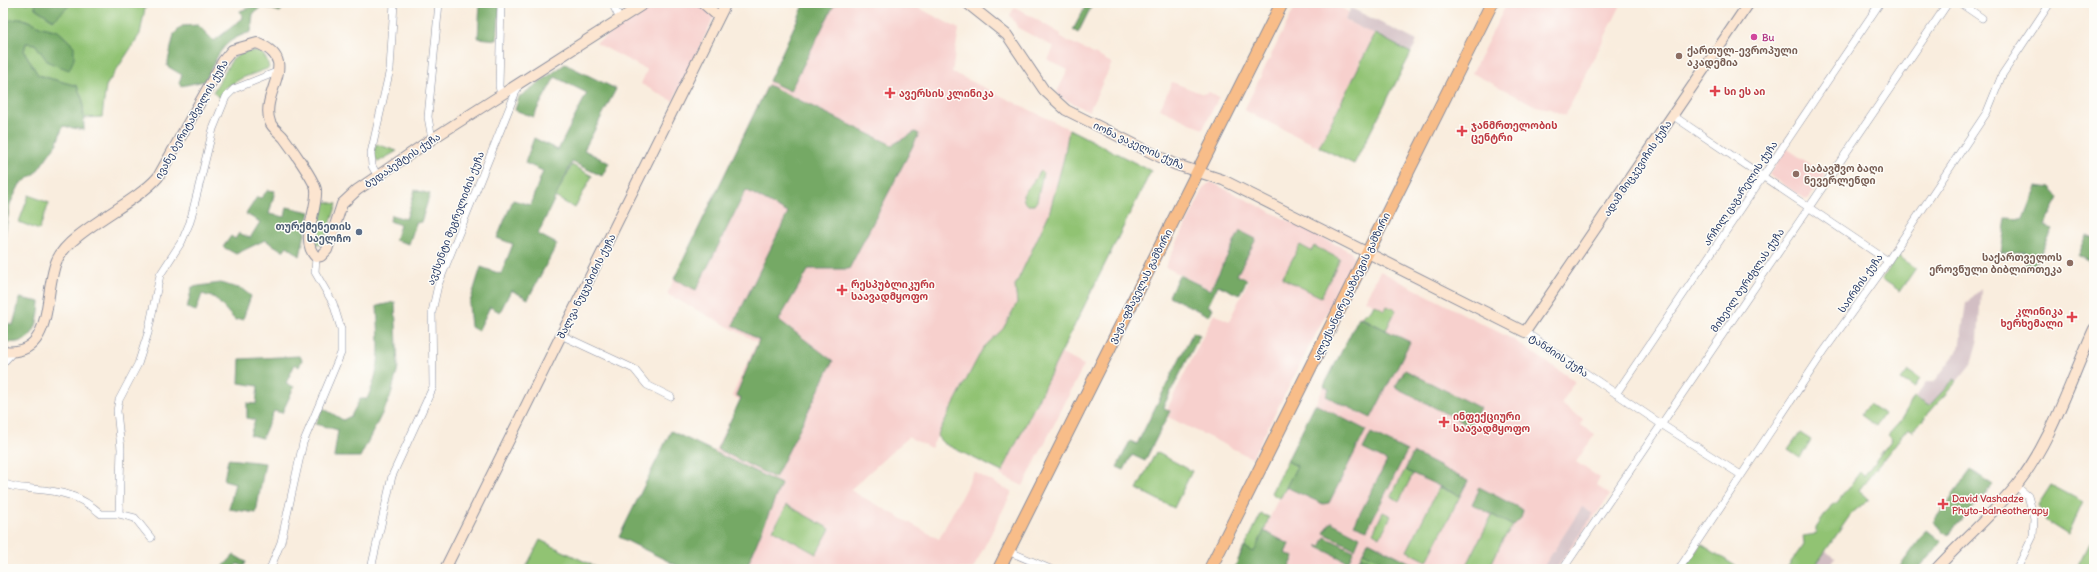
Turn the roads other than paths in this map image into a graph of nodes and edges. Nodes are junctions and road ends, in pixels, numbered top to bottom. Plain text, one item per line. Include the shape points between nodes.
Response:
1 (394, 3) edge
2 (439, 3) edge
3 (501, 3) edge
4 (612, 3) edge
5 (645, 3) edge
6 (703, 3) edge
7 (726, 3) edge
8 (967, 3) edge
9 (1282, 3) edge
10 (1748, 3) edge
11 (1880, 3) edge
12 (1948, 3) edge
13 (1960, 3) edge
14 (2050, 3) edge
15 (1488, 4) edge
16 (719, 17) junction
17 (1982, 18) dead end
18 (620, 19) junction
19 (279, 71) junction
20 (519, 84) junction
21 (501, 95) junction
22 (1672, 115) junction
23 (432, 139) junction
24 (1198, 171) junction
25 (377, 175) junction
26 (1762, 177) junction
27 (1808, 207) junction
28 (1368, 252) junction
29 (316, 257) junction
30 (1888, 261) junction
31 (2094, 329) edge
32 (1525, 332) junction
33 (561, 335) junction
34 (8, 351) edge
35 (3, 363) edge
36 (1616, 394) junction
37 (671, 397) dead end
38 (1661, 424) junction
39 (1741, 475) junction
40 (3, 483) edge
41 (2016, 486) junction
42 (119, 514) junction
43 (151, 538) dead end
44 (1008, 551) junction
45 (270, 569) edge
46 (371, 569) edge
47 (445, 569) edge
48 (999, 569) edge
49 (1050, 569) edge
50 (1210, 569) edge
51 (1563, 569) edge
52 (1678, 569) edge
53 (1936, 569) edge
54 (2017, 569) edge

1 - 25 street via 390,69 371,153 372,166
2 - 23 street via 428,117
3 - 21 street
4 - 18 street
5 - 18 main road, ბუდაპეშტის ქუჩა
6 - 16 main road
7 - 16 main road, შალვა ნუცუბიძის ქუჩა
8 - 24 main road, იონა ვაკელის ქუჩა via 1006,35 1044,90 1066,110 1174,164
9 - 24 main road, ვაჟა-ფშაველას გამზირი
10 - 22 main road, ადამ მიცკევიჩის ქუჩა
11 - 26 street, არჩილ ცაგარელის ქუჩა
12 - 27 street, მიხეილ ბურძგლას ქუჩა
13 - 17 street
14 - 30 street, საირმის ქუჩა via 2002,74 1987,112
15 - 28 main road, ალექსანდრე ყაზბეგის გამზირი
16 - 33 main road, შალვა ნუცუბიძის ქუჩა
18 - 20 main road, ბუდაპეშტის ქუჩა
19 - 29 main road via 268,107 270,123 283,137 316,188 309,236 311,253
19 - 34 main road, ივანე ბერიტაშვილის ქუჩა via 278,59 265,46 257,43 232,50 223,61 158,177 149,188 104,218 63,251 57,260 45,321 39,336 33,343
19 - 42 street via 234,89 226,97 213,129 190,222 182,241 160,275 148,333 138,364 119,400 117,411 121,448
20 - 21 main road, ბუდაპეშტის ქუჩა
20 - 46 street, ავქსენტი მეგრელიძის ქუჩა via 438,284 432,312 433,387 392,476
21 - 23 main road, ბუდაპეშტის ქუჩა
22 - 26 street
22 - 32 main road, ადამ მიცკევიჩის ქუჩა
23 - 25 main road, ბუდაპეშტის ქუჩა
24 - 28 main road, იონა ვაკელის ქუჩა via 1228,182
24 - 44 main road, ვაჟა-ფშაველას გამზირი
25 - 29 main road, ბუდაპეშტის ქუჩა via 342,204 327,250
26 - 27 street
26 - 36 street, არჩილ ცაგარელის ქუჩა
27 - 30 street
27 - 38 street, მიხეილ ბურძგლას ქუჩა
28 - 32 main road, ტანძიის ქუჩა
28 - 50 main road, ალექსანდრე ყაზბეგის გამზირი
29 - 45 street via 315,272 333,303 341,329 341,353 303,442 281,542
30 - 39 street, საირმის ქუჩა
31 - 41 main road via 2052,425
32 - 36 street, ტანძიის ქუჩა
33 - 37 street via 634,369 647,385
33 - 47 main road, შალვა ნუცუბიძის ქუჩა
34 - 35 street
36 - 38 street, ტანძიის ქუჩა
38 - 39 street, ტანძიის ქუჩა
38 - 51 street, მიხეილ ბურძგლას ქუჩა
39 - 52 street, საირმის ქუჩა
40 - 42 street via 9,487 61,491 90,504 101,514
41 - 53 main road
41 - 54 street via 2028,496 2034,518 2033,536
42 - 43 street via 135,518
44 - 48 main road, ვაჟა-ფშაველას გამზირი
44 - 49 street

